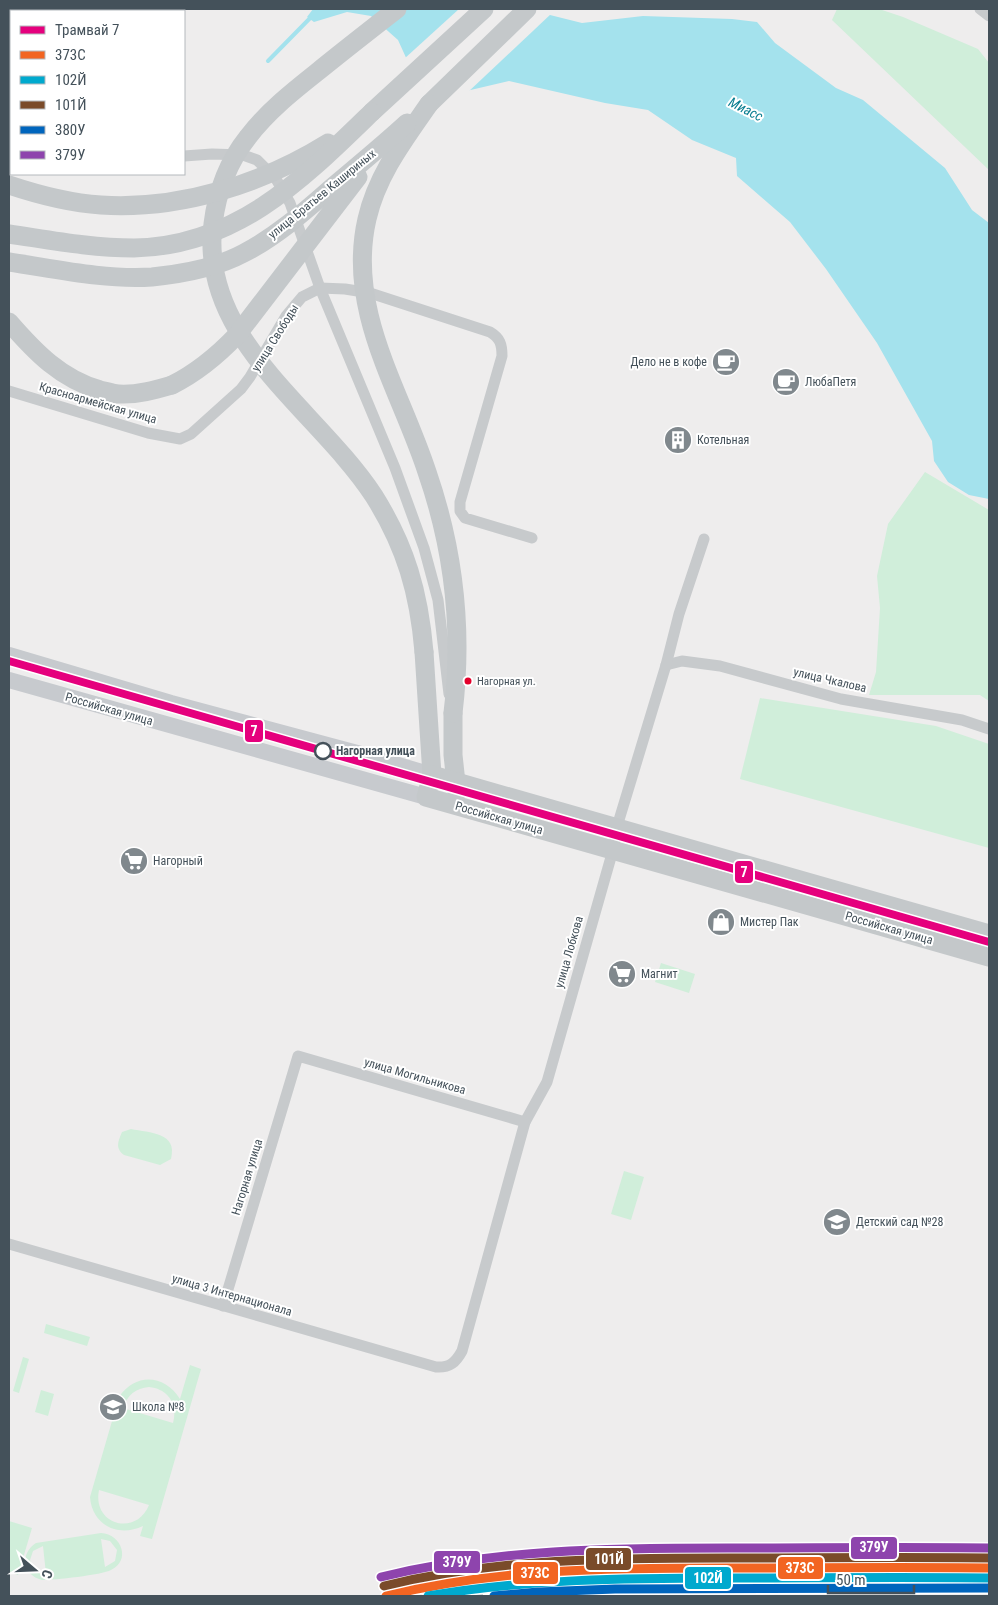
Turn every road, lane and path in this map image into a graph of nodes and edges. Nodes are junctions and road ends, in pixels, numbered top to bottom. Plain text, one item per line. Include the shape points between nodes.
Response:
1 (397, 9) edge
2 (484, 9) edge
3 (528, 9) edge
4 (980, 9) edge
5 (989, 16) edge
6 (429, 104) junction
7 (372, 112) junction
8 (386, 142) junction
9 (185, 156) edge
10 (9, 185) edge
11 (9, 234) edge
12 (9, 262) edge
13 (320, 288) junction
14 (9, 322) edge
15 (9, 391) edge
16 (180, 438) joint
17 (532, 538) dead end
18 (704, 539) dead end
19 (9, 656) edge
20 (666, 665) junction
21 (9, 680) edge
22 (171, 703) junction
23 (453, 713) junction
24 (165, 724) junction
25 (989, 729) edge
26 (432, 775) junction
27 (456, 782) junction
28 (426, 797) junction
29 (456, 806) junction
30 (618, 828) junction
31 (613, 850) junction
32 (989, 934) edge
33 (989, 957) edge
34 (298, 1056) joint
35 (525, 1122) junction
36 (9, 1244) edge
37 (223, 1306) junction
38 (449, 1367) joint

1 - 26 main road, bridge via 285,98 247,138 232,162 217,199 212,254 220,294 245,342 270,375 348,462 375,498 393,530 414,584 420,615
2 - 7 main road, улица Братьев Кашириных
3 - 6 main road, улица Братьев Кашириных
4 - 5 street
6 - 8 main road, улица Братьев Кашириных, bridge
6 - 23 main road, bridge via 392,158 373,198 364,242 363,280 374,334 427,470 448,548 457,617 457,680
7 - 10 main road, bridge via 310,154 239,185 189,199 148,205 100,205 52,198
7 - 11 main road, улица Братьев Кашириных, bridge via 278,197 260,210 202,235 151,247 119,248
8 - 12 main road, улица Братьев Кашириных, bridge via 274,235 243,254 213,266 178,274 118,277
8 - 14 main road, bridge via 237,335 202,368 172,385 117,394 90,387 51,365
9 - 13 street via 242,155 257,160 276,179 290,203
13 - 16 street, улица Свободы via 302,296 286,316 241,389 191,434
13 - 17 street via 370,293 496,335 501,341 502,356 460,511 465,518
13 - 23 street via 419,533 438,600 446,680
15 - 16 street, Красноармейская улица via 148,433
18 - 20 street, улица Лобкова
19 - 22 main road, Российская улица
20 - 25 street, улица Чкалова via 682,661 720,666 841,699 962,720
20 - 30 street, улица Лобкова
21 - 24 main road, Российская улица
22 - 24 main road
22 - 26 main road, Российская улица
23 - 27 main road
24 - 28 main road, Российская улица
26 - 27 main road, Российская улица
26 - 28 main road
27 - 29 main road
27 - 30 main road, Российская улица
28 - 29 main road, Российская улица
29 - 31 main road, Российская улица
30 - 31 street, улица Лобкова
30 - 32 main road, Российская улица
31 - 33 main road, Российская улица
31 - 35 street, улица Лобкова via 546,1082
34 - 35 street, улица Могильникова
34 - 37 street, Нагорная улица
35 - 38 street, улица Лобкова via 462,1351
36 - 37 street, улица 3 Интернационала
37 - 38 street, улица 3 Интернационала via 436,1367

